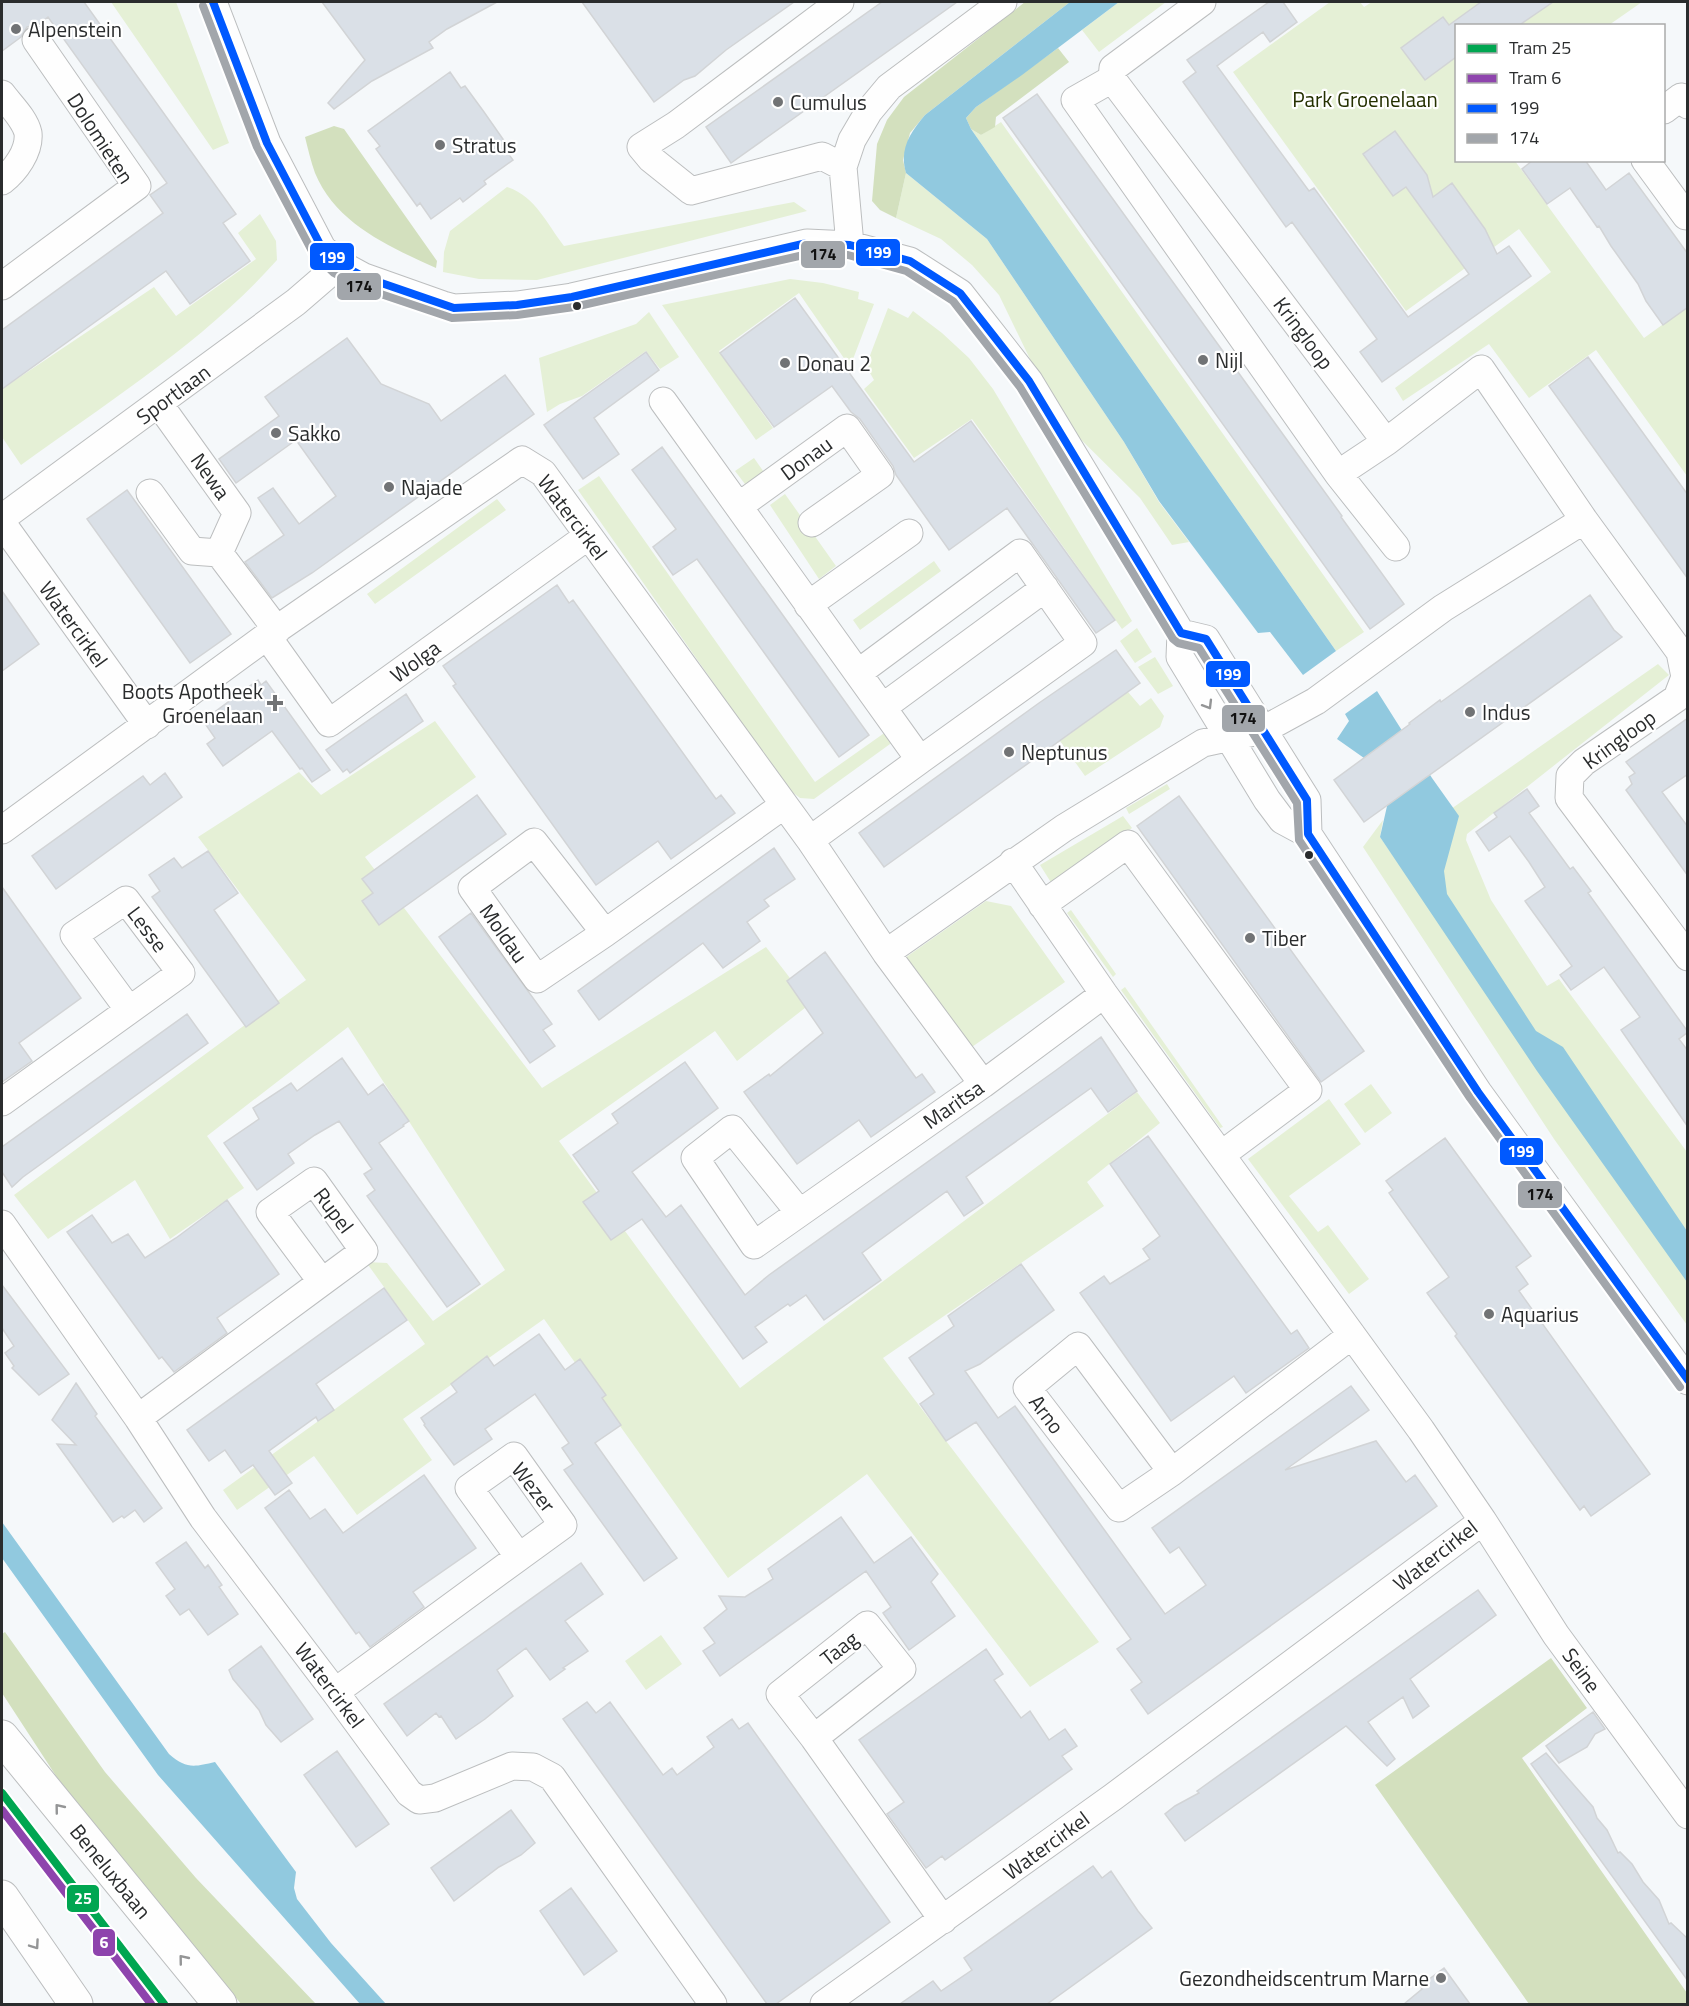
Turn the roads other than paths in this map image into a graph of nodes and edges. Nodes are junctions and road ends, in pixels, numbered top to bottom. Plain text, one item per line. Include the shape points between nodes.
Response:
1 (213, 2) edge
2 (840, 2) edge
3 (1003, 2) edge
4 (1202, 2) edge
5 (36, 40) dead end
6 (1112, 80) junction
7 (2, 94) edge
8 (1688, 105) edge
9 (1665, 109) edge
10 (1646, 162) edge
11 (843, 167) junction
12 (2, 181) edge
13 (1688, 215) edge
14 (850, 245) junction
15 (340, 264) junction
16 (2, 286) edge
17 (663, 401) dead end
18 (166, 413) junction
19 (1386, 442) junction
20 (1338, 474) junction
21 (150, 494) dead end
22 (739, 506) junction
23 (2, 518) edge
24 (1584, 520) junction
25 (2, 523) edge
26 (812, 523) dead end
27 (909, 533) dead end
28 (588, 536) junction
29 (1396, 547) dead end
30 (219, 553) junction
31 (1045, 588) junction
32 (808, 605) junction
33 (272, 633) junction
34 (1180, 633) junction
35 (858, 673) junction
36 (883, 707) junction
37 (147, 724) junction
38 (1263, 730) junction
39 (1228, 737) junction
40 (920, 760) junction
41 (784, 805) junction
42 (2, 830) edge
43 (1308, 834) junction
44 (810, 840) junction
45 (1013, 862) junction
46 (1042, 905) junction
47 (605, 933) junction
48 (886, 953) junction
49 (1688, 957) edge
50 (1104, 993) junction
51 (129, 1010) dead end
52 (983, 1084) junction
53 (2, 1102) edge
54 (1221, 1155) junction
55 (800, 1212) dead end
56 (2, 1224) edge
57 (322, 1282) dead end
58 (1352, 1335) junction
59 (1688, 1381) edge
60 (138, 1418) junction
61 (1172, 1472) junction
62 (1483, 1521) junction
63 (519, 1557) dead end
64 (335, 1692) junction
65 (2, 1737) edge
66 (814, 1738) dead end
67 (1688, 1815) edge
68 (2, 1897) edge
69 (943, 1920) junction
70 (76, 2004) edge
71 (220, 2004) edge
72 (713, 2004) edge
73 (824, 2004) edge

1 - 15 street via 267,143 322,248
2 - 11 street via 641,147 691,191 822,156
3 - 11 street via 889,87 852,140
4 - 6 street via 1113,68
5 - 16 street, Dolomieten via 137,186
6 - 19 street, Kringloop
6 - 20 street via 1075,100
7 - 12 street via 28,133 25,153
8 - 9 street via 1681,97
10 - 13 street
11 - 14 street
14 - 15 street via 807,243 572,297 454,308 364,277
14 - 34 street via 910,261 960,293 1029,381
15 - 18 street, Sportlaan
17 - 22 street
18 - 23 street, Sportlaan
18 - 30 street, Newa via 237,513
19 - 20 street
19 - 24 street, Kringloop via 1481,369
20 - 29 street
21 - 30 street via 192,551
22 - 26 street, Donau via 847,428 880,475
22 - 32 street
24 - 38 street via 1443,608 1316,701
24 - 49 street, Kringloop via 1680,652 1685,677 1677,698 1584,762 1570,776 1569,798
25 - 37 street, Watercirkel
27 - 32 street
28 - 33 street, Watercirkel via 543,473 522,460
28 - 33 street, Wolga via 329,723
28 - 41 street, Watercirkel
30 - 33 street
31 - 35 street via 1020,553
31 - 36 street
31 - 40 street via 1083,643
32 - 35 street
33 - 37 street, Watercirkel
34 - 38 street via 1206,639
34 -> 39 street via 1180,657
35 - 36 street
36 - 40 street
37 - 42 street, Watercirkel
38 - 39 street
38 - 43 street via 1307,800
39 - 43 street via 1282,820
39 - 45 street via 1203,743
40 - 44 street
41 - 44 street, Watercirkel
41 - 47 street, Moldau
43 - 59 street via 1478,1092
44 - 48 street, Watercirkel
45 - 46 street, Watercirkel
45 - 48 street
46 - 50 street, Watercirkel
46 - 54 street via 1128,844 1308,1090
47 - 47 street, Moldau via 537,979 472,888 534,842
48 - 52 street, Watercirkel
50 - 52 street, Maritsa
50 - 54 street, Watercirkel
51 - 53 street
52 - 55 street, Maritsa
54 - 58 street, Watercirkel
56 - 60 street, Watercirkel
57 - 60 street
58 - 61 street, Arno
58 - 62 street, Watercirkel
60 - 64 street, Watercirkel via 203,1518
61 - 61 street, Arno via 1119,1508 1028,1388 1078,1346
62 - 67 street, Seine via 1556,1635
62 - 69 street, Watercirkel
63 - 64 street
64 - 72 street, Watercirkel via 409,1793 419,1800 435,1798 512,1766 533,1767 552,1777
71 -> 65 main road, Beneluxbaan
66 - 69 street
68 -> 70 main road
69 - 73 street, Watercirkel

